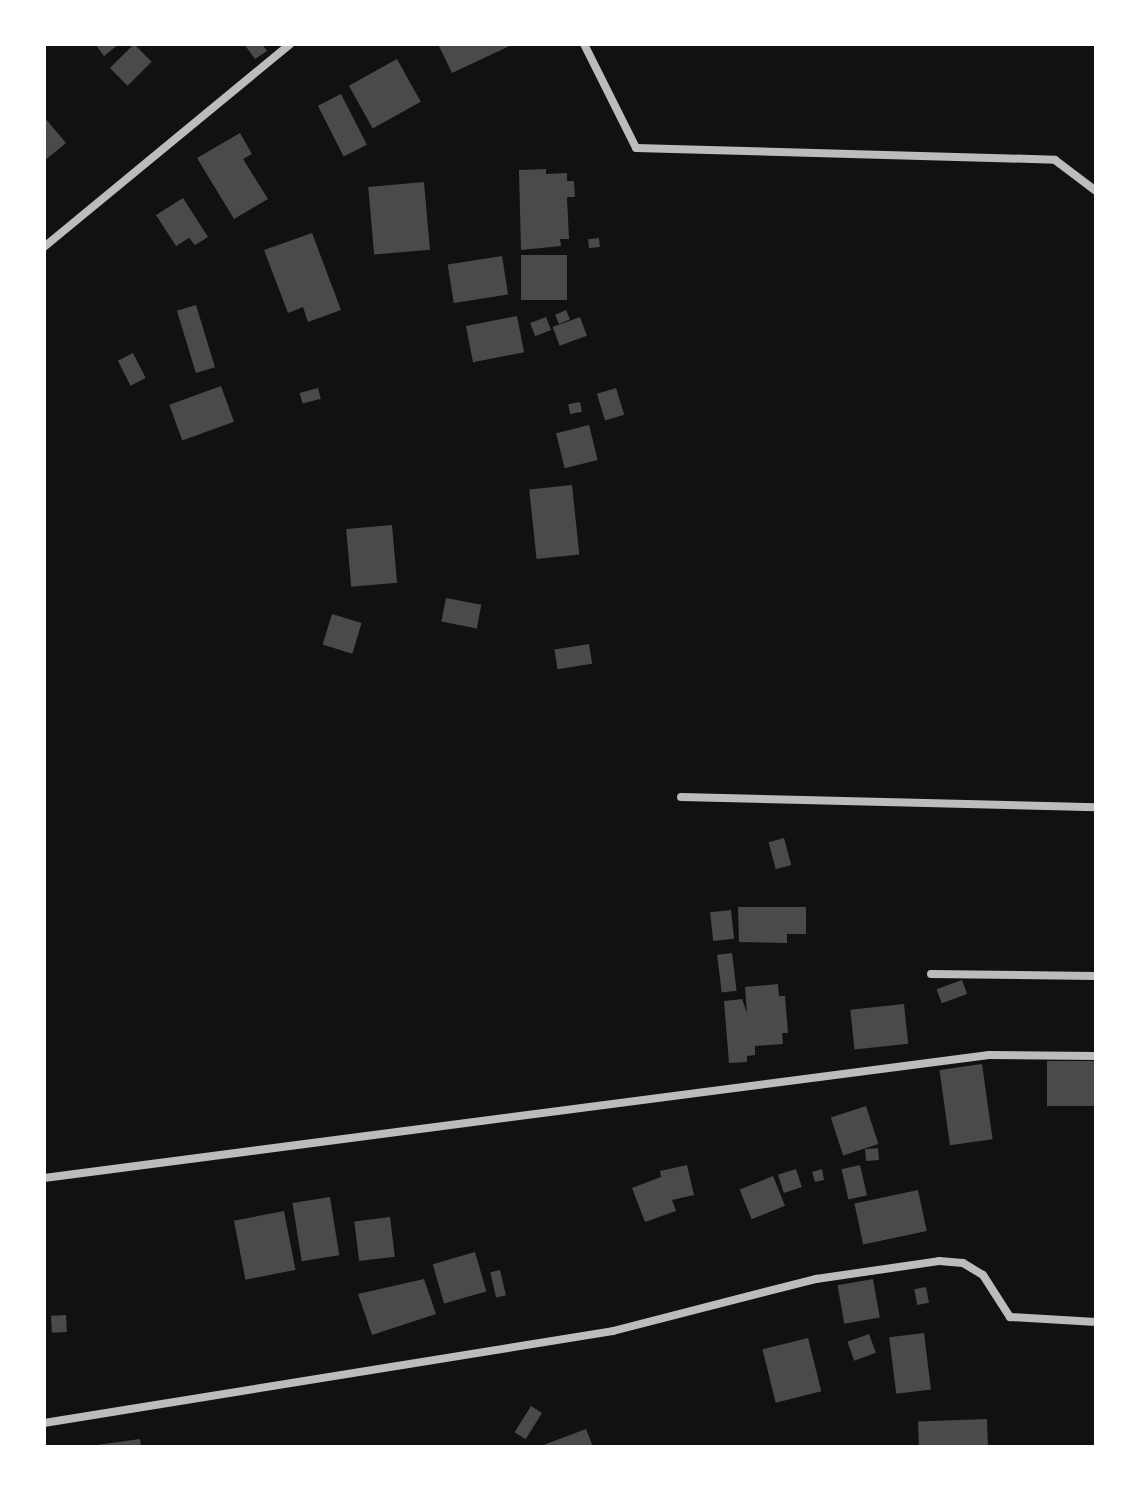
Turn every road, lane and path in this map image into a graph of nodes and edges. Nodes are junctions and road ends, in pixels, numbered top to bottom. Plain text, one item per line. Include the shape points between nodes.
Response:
1 (290, 44) edge
2 (584, 44) edge
3 (1096, 191) edge
4 (44, 247) edge
5 (681, 797) dead end
6 (1096, 807) edge
7 (931, 974) dead end
8 (1096, 976) edge
9 (1096, 1056) edge
10 (44, 1178) edge
11 (1096, 1322) edge
12 (44, 1423) edge

1 - 4 street
2 - 3 street via 636,148 1055,160
5 - 6 street
7 - 8 street
9 - 10 street via 989,1055
11 - 12 street via 1010,1317 983,1275 963,1263 939,1261 816,1279 613,1331

